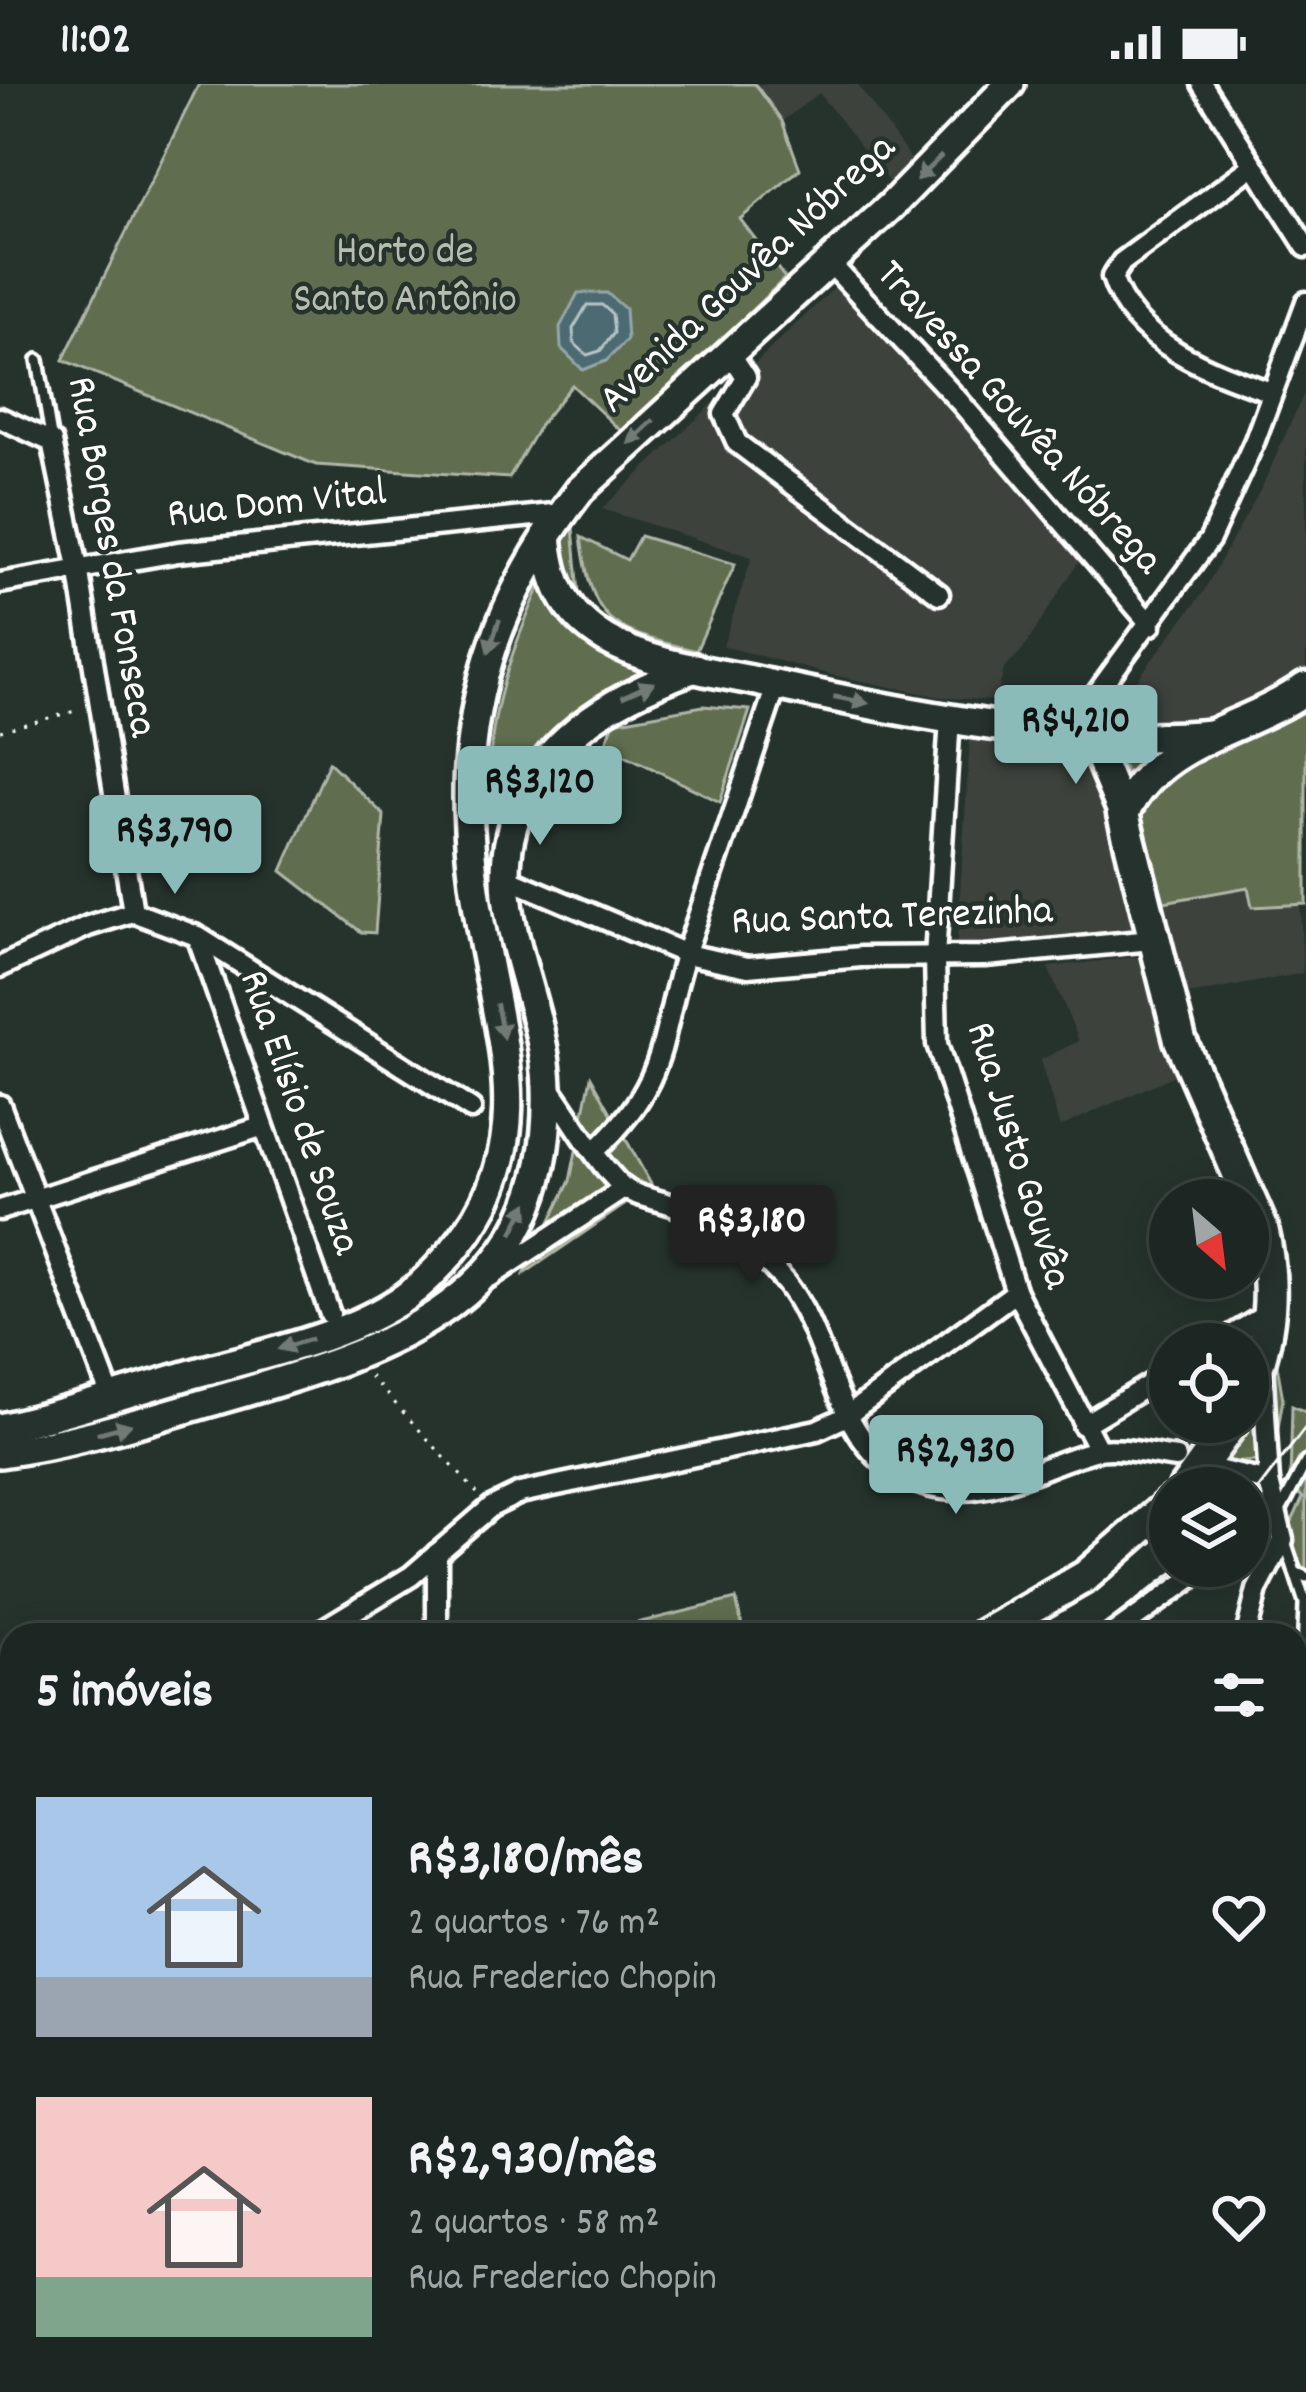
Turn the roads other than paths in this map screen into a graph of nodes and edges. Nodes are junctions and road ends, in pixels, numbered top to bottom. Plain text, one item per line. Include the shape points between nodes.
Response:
1 (1010, 84) edge
2 (1202, 84) edge
3 (1254, 165) junction
4 (1306, 248) edge
5 (829, 262) junction
6 (1306, 302) edge
7 (729, 351) junction
8 (38, 360) dead end
9 (1271, 392) junction
10 (0, 418) edge
11 (52, 442) junction
12 (555, 523) junction
13 (78, 567) junction
14 (0, 583) edge
15 (939, 594) dead end
16 (1151, 625) junction
17 (695, 668) junction
18 (776, 686) junction
19 (1306, 688) edge
20 (950, 718) junction
21 (1079, 731) junction
22 (1211, 734) junction
23 (1123, 814) junction
24 (507, 878) junction
25 (133, 912) junction
26 (196, 936) junction
27 (1153, 940) junction
28 (686, 954) junction
29 (934, 958) junction
30 (0, 967) edge
31 (548, 1084) junction
32 (0, 1105) edge
33 (471, 1109) dead end
34 (261, 1127) junction
35 (596, 1150) junction
36 (625, 1188) junction
37 (39, 1197) junction
38 (0, 1210) edge
39 (470, 1290) junction
40 (1016, 1292) junction
41 (1270, 1312) junction
42 (330, 1313) dead end
43 (1252, 1323) edge
44 (1268, 1323) edge
45 (1149, 1385) edge
46 (111, 1397) junction
47 (845, 1418) junction
48 (1083, 1425) junction
49 (0, 1428) edge
50 (1214, 1443) edge
51 (1098, 1449) junction
52 (0, 1454) edge
53 (1306, 1462) edge
54 (1172, 1467) edge
55 (1192, 1467) edge
56 (1269, 1482) edge
57 (1149, 1521) edge
58 (1279, 1526) junction
59 (1269, 1530) edge
60 (437, 1553) junction
61 (1300, 1574) edge
62 (1179, 1587) edge
63 (1306, 1606) edge
64 (334, 1623) edge
65 (437, 1623) edge
66 (1006, 1623) edge
67 (1129, 1623) edge
68 (1249, 1623) edge

1 -> 5 street, Avenida Gouvêa Nóbrega
2 - 3 street
3 - 4 street
3 - 9 street via 1112,277 1160,339 1201,366
5 - 7 street, Avenida Gouvêa Nóbrega
5 - 16 street, Travessa Gouvêa Nóbrega
6 - 9 street
7 -> 12 street, Avenida Gouvêa Nóbrega
7 - 15 street via 746,377 724,414 737,443
8 - 11 lane, Rua Borges da Fonseca
9 - 16 street via 1231,500
10 - 11 street
11 - 13 street, Rua Borges da Fonseca
12 - 13 street, Rua Dom Vital
12 - 17 street via 554,582 577,616 607,639
12 -> 46 street, Avenida Gouvêa Nóbrega via 502,612 470,747 472,861 511,1073 507,1145 495,1184 451,1255 405,1297 319,1337
13 - 14 street, Rua Dom Vital
13 - 25 street, Rua Borges da Fonseca
16 - 21 street
17 - 18 street
24 -> 17 street via 523,803 568,736 618,699
18 -> 20 street
18 - 28 street
19 - 22 main road
20 - 21 street
20 - 29 street, Rua Justo Gouvêa
21 - 22 street
21 - 23 street
22 - 23 main road via 1143,780
23 - 27 main road
24 - 28 street, Rua Santa Terezinha
24 - 31 street
25 - 26 street
25 - 30 street
26 - 33 street
26 - 34 street, Rua Elísio de Souza
27 - 29 street, Rua Santa Terezinha
27 - 41 main road via 1193,1078 1262,1228
28 - 29 street, Rua Santa Terezinha via 748,967
28 - 35 street via 655,1072 634,1114
29 - 40 street, Rua Justo Gouvêa via 945,1081
31 - 35 street
39 -> 31 street via 523,1216 537,1178
32 - 37 street
34 - 37 street
34 - 42 street, Rua Elísio de Souza
35 - 36 street
36 - 39 street
36 - 47 street via 711,1220 752,1247 806,1315
37 - 38 street
37 - 46 street
52 -> 39 street via 355,1360 416,1330
40 - 47 street
40 - 48 street, Rua Justo Gouvêa
41 - 43 street
41 - 44 main road
45 - 48 street
46 - 49 street, Avenida Gouvêa Nóbrega
47 - 51 street via 893,1468 951,1490 1015,1483
47 - 60 street via 789,1438 553,1482 491,1507
48 - 51 street, Rua Justo Gouvêa
50 - 55 main road
51 - 54 street
53 - 58 lane
56 - 58 street
57 - 66 main road via 1086,1576
58 - 59 street
58 - 61 lane
58 - 68 street via 1277,1556
60 - 64 street
60 - 65 street
61 - 63 lane
62 - 67 street

